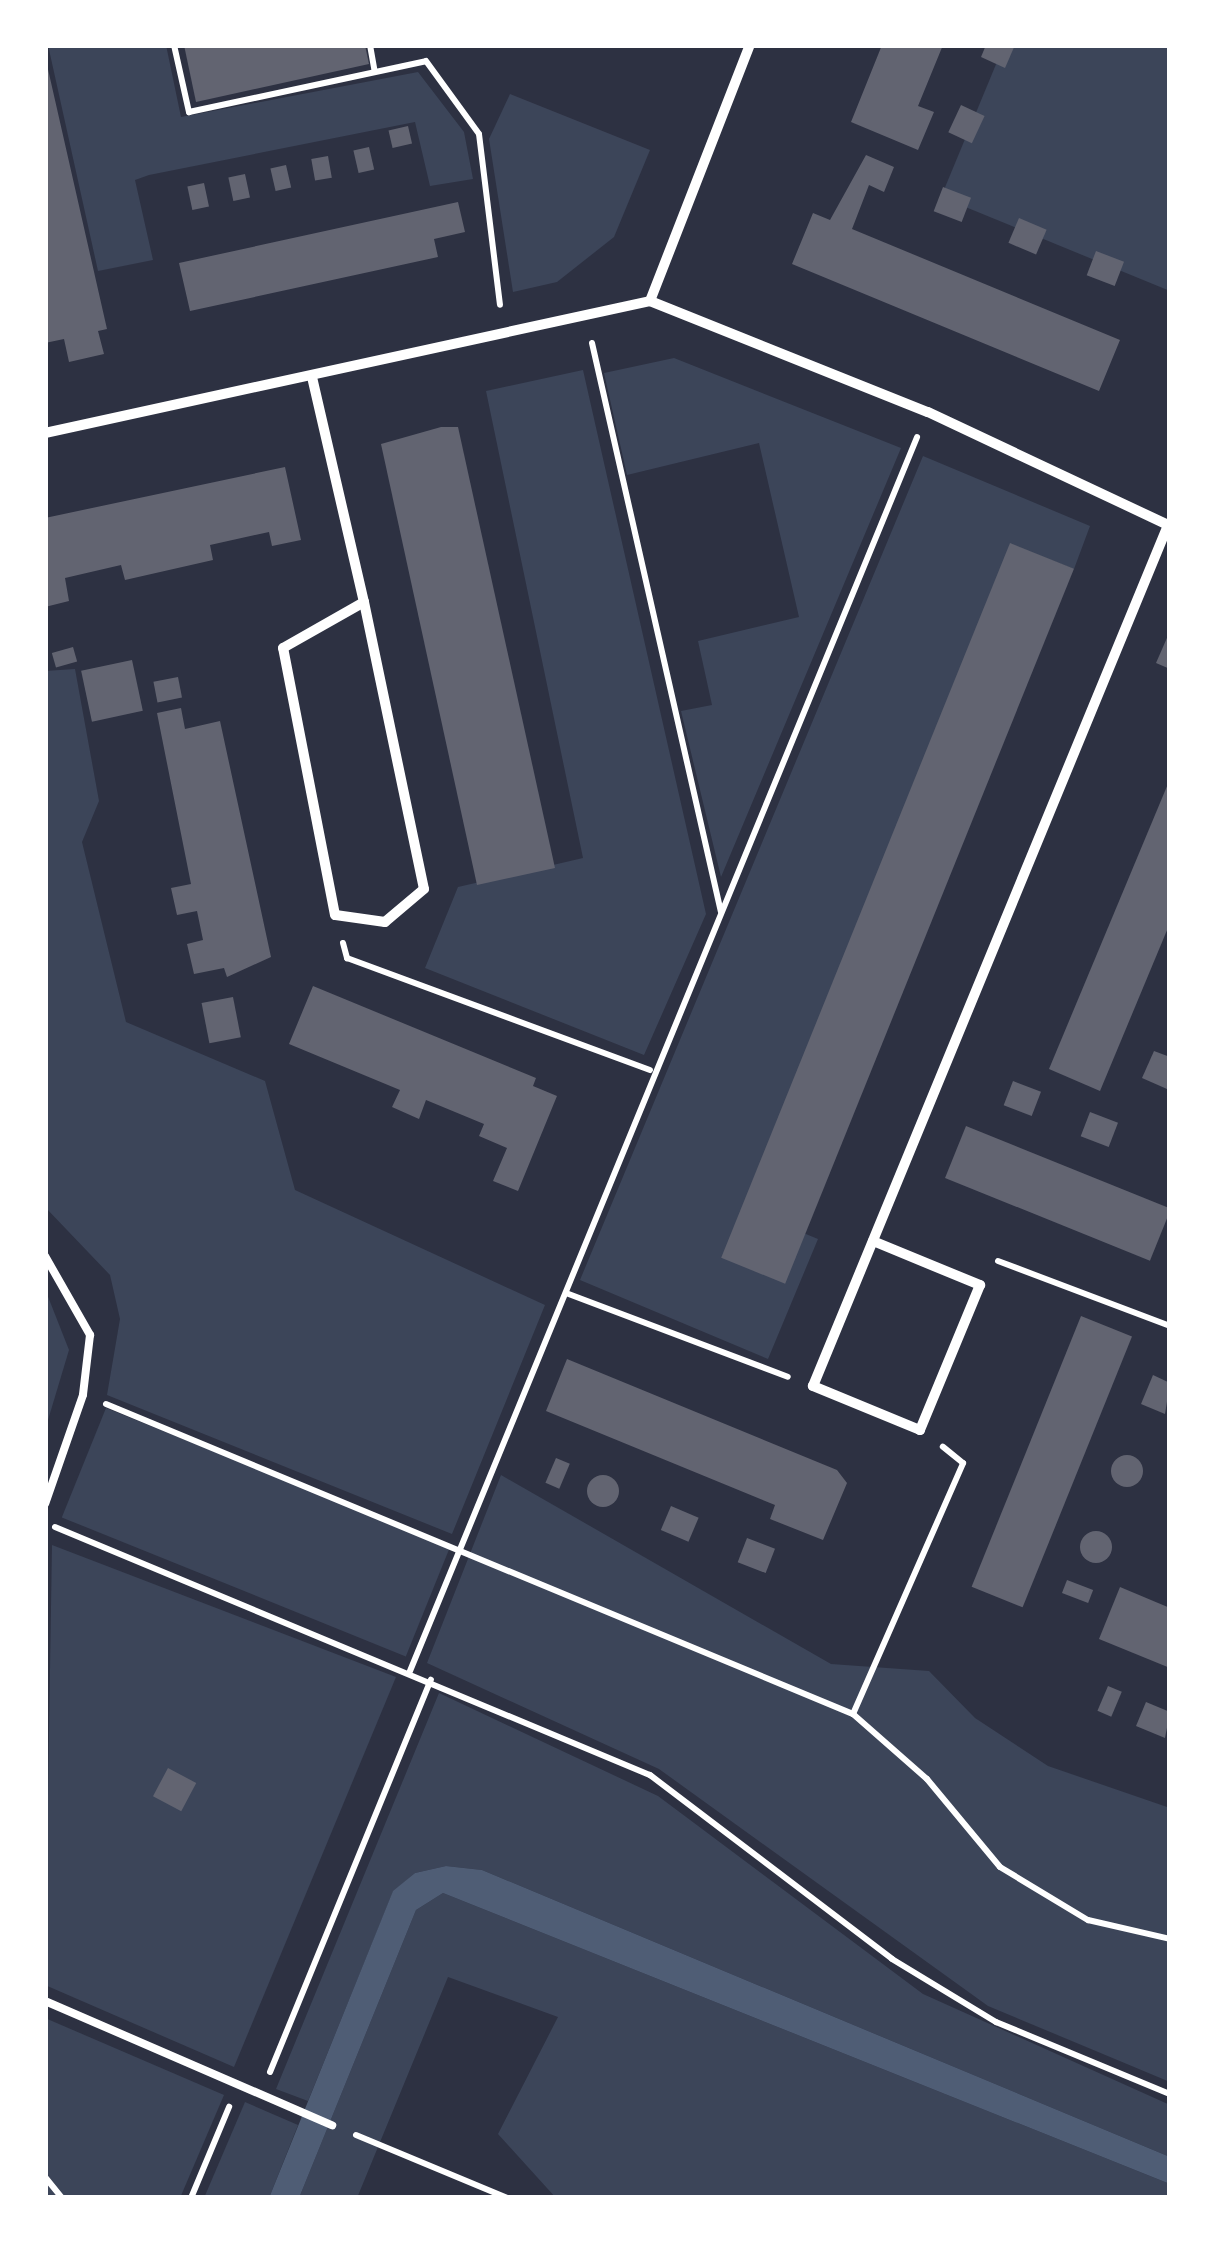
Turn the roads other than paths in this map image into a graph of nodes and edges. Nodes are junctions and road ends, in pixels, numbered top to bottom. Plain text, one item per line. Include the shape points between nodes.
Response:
1 (750, 45) edge
2 (650, 302) junction
3 (312, 377) junction
4 (45, 433) edge
5 (1169, 525) edge
6 (364, 602) junction
7 (872, 1241) junction
8 (45, 1256) edge
9 (45, 1504) edge
10 (45, 2001) edge
11 (332, 2126) road end

1 - 2 street
2 - 3 street
2 - 5 street via 928,412
3 - 4 street
3 - 6 street
5 - 7 street
6 - 6 street via 283,648 335,915 385,922 424,889
7 - 7 street via 980,1285 920,1430 813,1386
8 - 9 lane via 90,1334 83,1395
10 - 11 lane

